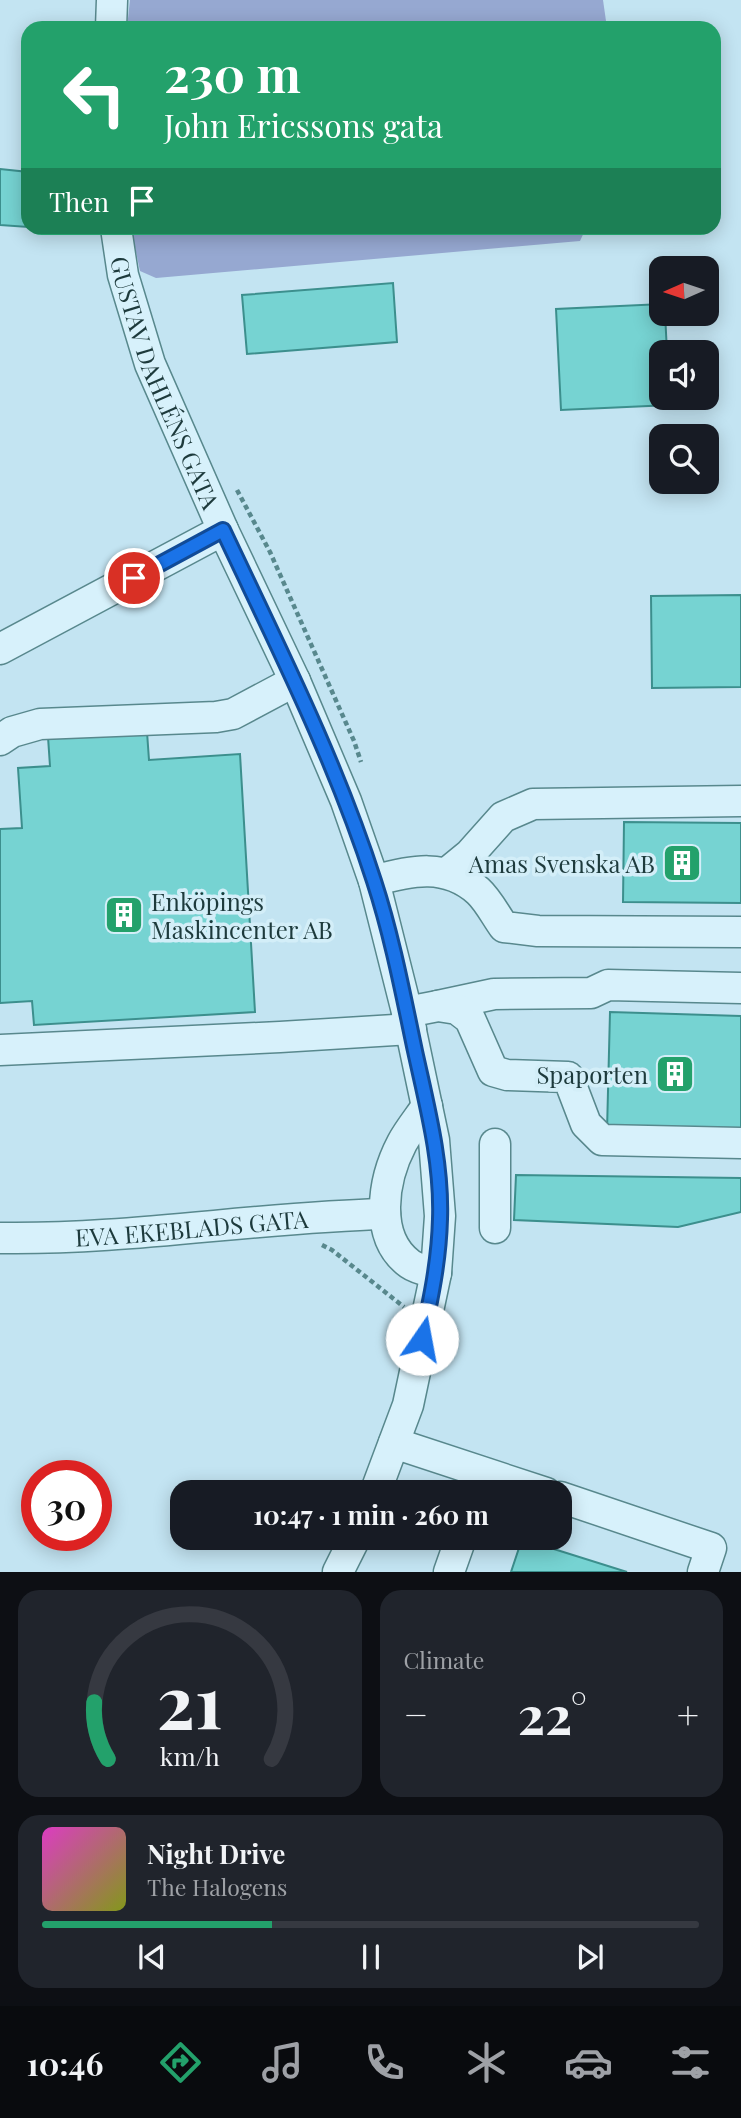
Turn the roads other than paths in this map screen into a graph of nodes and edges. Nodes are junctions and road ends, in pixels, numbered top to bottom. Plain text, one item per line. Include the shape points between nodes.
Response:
1 (112, 0) edge
2 (111, 21) edge
3 (117, 235) edge
4 (223, 530) junction
5 (0, 649) edge
6 (295, 681) junction
7 (0, 740) edge
8 (741, 801) edge
9 (448, 872) junction
10 (374, 881) junction
11 (741, 932) edge
12 (741, 988) edge
13 (438, 1006) junction
14 (409, 1020) junction
15 (0, 1050) edge
16 (427, 1106) junction
17 (741, 1143) edge
18 (495, 1144) dead end
19 (385, 1214) junction
20 (495, 1228) dead end
21 (0, 1238) edge
22 (436, 1273) junction
23 (394, 1443) junction
24 (380, 1480) edge
25 (476, 1480) edge
26 (572, 1501) edge
27 (349, 1550) edge
28 (457, 1550) edge
29 (338, 1572) edge
30 (449, 1572) edge
31 (703, 1572) edge

1 - 2 street
3 - 4 street, GUSTAV DAHLÉNS GATA via 123,275 150,364
4 - 5 street
4 - 6 street, GUSTAV DAHLÉNS GATA
6 - 7 street via 233,714 40,724
6 - 10 street, GUSTAV DAHLÉNS GATA
8 - 9 street via 533,804 503,817
9 - 10 street via 404,872
9 - 11 street via 479,891 504,927
10 - 14 street, GUSTAV DAHLÉNS GATA
12 - 13 street via 608,985 591,993 494,994
13 - 14 street
13 - 17 street via 457,1009 470,1019 493,1072 568,1077 586,1124 602,1140
14 - 15 street via 280,1037
14 - 16 street, GUSTAV DAHLÉNS GATA
16 - 19 street via 402,1143 387,1184
16 - 22 street, GUSTAV DAHLÉNS GATA via 440,1216
18 - 20 street
19 - 21 street, EVA EKEBLADS GATA
19 - 22 street via 392,1246 412,1266
22 - 23 street, GUSTAV DAHLÉNS GATA via 408,1405
23 - 24 street, GUSTAV DAHLÉNS GATA
23 - 25 street
26 - 31 street via 711,1548
27 - 29 street
28 - 30 street

